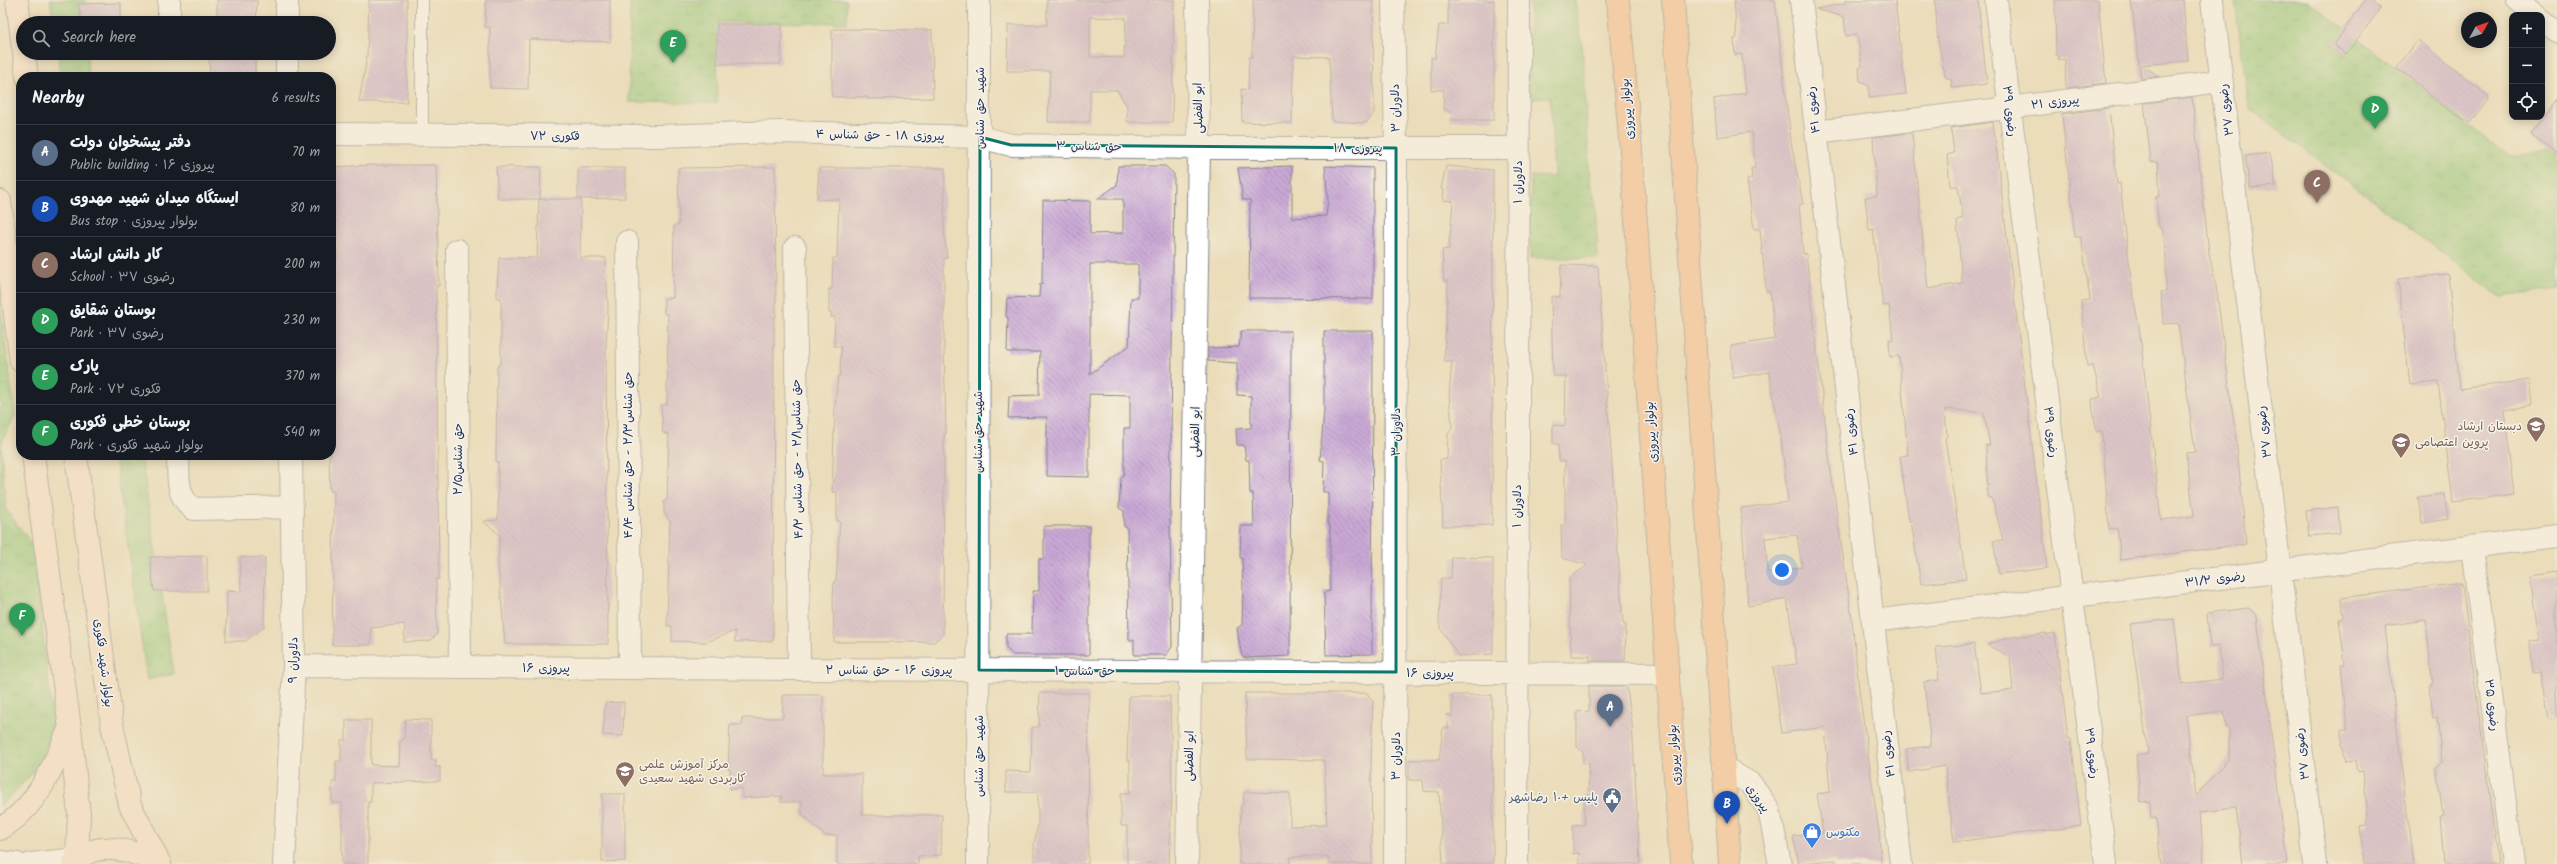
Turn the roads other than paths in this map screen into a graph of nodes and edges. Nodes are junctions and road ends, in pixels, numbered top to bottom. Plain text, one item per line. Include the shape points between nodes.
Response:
1 (17, 0) edge
2 (169, 0) edge
3 (287, 0) edge
4 (422, 0) edge
5 (979, 0) edge
6 (1197, 0) edge
7 (1394, 0) edge
8 (1519, 0) edge
9 (1618, 0) edge
10 (1673, 0) edge
11 (1800, 0) edge
12 (1996, 0) edge
13 (2212, 0) edge
14 (2518, 0) edge
15 (2532, 12) edge
16 (19, 16) edge
17 (169, 16) edge
18 (287, 16) edge
19 (2545, 22) edge
20 (2557, 32) edge
21 (25, 60) edge
22 (287, 60) edge
23 (26, 72) edge
24 (287, 72) edge
25 (2222, 81) junction
26 (2010, 108) junction
27 (780, 132) joint
28 (1816, 132) junction
29 (336, 134) edge
30 (422, 136) junction
31 (980, 137) junction
32 (1199, 148) junction
33 (1396, 148) junction
34 (1518, 148) junction
35 (0, 201) edge
36 (626, 242) dead end
37 (795, 248) dead end
38 (457, 250) dead end
39 (16, 323) edge
40 (34, 460) edge
41 (77, 460) edge
42 (178, 460) edge
43 (291, 460) edge
44 (292, 507) junction
45 (2557, 536) edge
46 (2472, 547) junction
47 (2281, 571) junction
48 (2072, 596) junction
49 (1873, 621) junction
50 (294, 666) junction
51 (460, 667) junction
52 (630, 668) junction
53 (799, 669) junction
54 (980, 670) junction
55 (1191, 671) junction
56 (1396, 672) junction
57 (1517, 673) junction
58 (1668, 674) junction
59 (70, 728) junction
60 (1724, 767) junction
61 (0, 829) edge
62 (0, 862) edge
63 (75, 862) edge
64 (17, 864) edge
65 (31, 864) edge
66 (156, 864) edge
67 (160, 864) edge
68 (284, 864) edge
69 (978, 864) edge
70 (1187, 864) edge
71 (1395, 864) edge
72 (1517, 864) edge
73 (1681, 864) edge
74 (1730, 864) edge
75 (1780, 864) edge
76 (1901, 864) edge
77 (2106, 864) edge
78 (2315, 864) edge
79 (2513, 864) edge

1 - 16 main road
2 - 17 street
3 - 18 street
4 - 30 lane
5 - 31 street, شهید حق شناس
6 - 32 street, ابو الفضلی
7 - 33 street, دلاوران ۳
8 - 34 street, دلاوران ۱
9 - 58 main road, بولوار پیروزی
10 - 60 main road
11 - 28 street, رضوی ۴۱
12 - 26 street, رضوی ۳۹
13 - 25 street, رضوی ۳۷
14 - 15 street
19 - 20 street
21 - 23 main road
22 - 24 street
25 - 26 street, پیروزی ۲۱
25 - 47 street, رضوی ۳۷
26 - 28 street, پیروزی ۲۱
26 - 48 street, رضوی ۳۹
27 - 30 street, فکوری ۷۲ via 658,136
27 - 31 street, پیروزی ۱۸ - حق شناس ۴
28 - 49 street, رضوی ۴۱
29 - 30 street, فکوری ۷۲
31 - 32 street, حق شناس ۳ via 1011,145
31 - 54 street, شهید حق شناس via 977,380
32 - 33 street, پیروزی ۱۸
32 - 55 street, ابو الفضلی
33 - 34 street, پیروزی ۱۸
33 - 56 street, دلاوران ۳
34 - 57 street, دلاوران ۱
35 - 39 main road
36 - 52 street, حق شناس۲/۳ - حق شناس ۴/۴
37 - 53 street, حق شناس۲/۱ - حق شناس ۴/۲
38 - 51 street, حق شناس۲/۵
40 - 59 main road
41 - 67 main road, بولوار شهید فکوری via 112,726 130,805
42 - 44 street via 179,492 186,504 194,509
43 - 44 street, دلاوران ۹
44 - 50 street, دلاوران ۹
45 - 46 street, رضوی ۳۱/۲
46 - 47 street, رضوی ۳۱/۲
46 - 79 street, رضوی ۳۵
47 - 48 street, رضوی ۳۱/۲
47 - 78 street, رضوی ۳۷
48 - 49 street, رضوی ۳۱/۲
48 - 77 street, رضوی ۳۹
49 - 76 street, رضوی ۴۱
50 - 51 street, پیروزی ۱۶
50 - 68 street, دلاوران ۹
51 - 52 street, پیروزی ۱۶
52 - 53 street, پیروزی ۱۶
53 - 54 street, پیروزی ۱۶ - حق شناس ۲
54 - 55 street, حق شناس ۱
54 - 69 street, شهید حق شناس
55 - 56 street, پیروزی ۱۶
55 - 70 street, ابو الفضلی
56 - 57 street, پیروزی ۱۶
56 - 71 street, دلاوران ۳
57 - 58 street, پیروزی ۱۶
57 - 72 street, دلاوران ۱
58 - 73 main road, بولوار پیروزی
59 - 61 main road via 45,784 12,822
59 - 63 main road via 79,814
60 - 74 main road
60 - 75 street, پیروزی via 1751,784 1769,810
62 - 64 street
63 - 65 street
63 - 66 main road via 98,849 122,849 143,855

